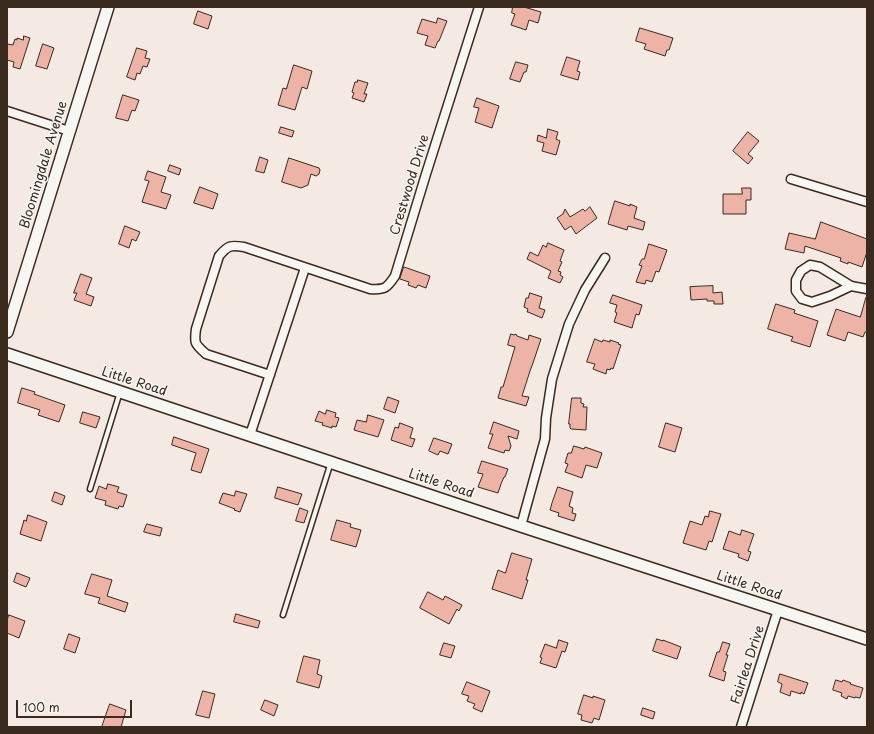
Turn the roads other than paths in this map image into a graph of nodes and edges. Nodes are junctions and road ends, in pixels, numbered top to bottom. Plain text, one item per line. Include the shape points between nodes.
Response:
1 (108, 7) edge
2 (479, 7) edge
3 (7, 111) edge
4 (69, 131) junction
5 (791, 179) dead end
6 (867, 202) edge
7 (605, 258) dead end
8 (305, 268) junction
9 (851, 286) junction
10 (867, 290) edge
11 (7, 332) edge
12 (7, 354) edge
13 (270, 375) junction
14 (120, 392) junction
15 (250, 435) junction
16 (331, 462) junction
17 (90, 489) dead end
18 (521, 526) junction
19 (778, 610) junction
20 (283, 615) dead end
21 (867, 639) edge
22 (741, 727) edge

1 - 4 street, Bloomingdale Avenue
2 - 8 street, Crestwood Drive via 395,276 389,285 380,290
3 - 4 street
4 - 11 street, Bloomingdale Avenue
5 - 6 street
7 - 18 street via 568,324 552,379 545,439
8 - 13 street
8 - 13 street via 244,247 234,246 225,248 217,262 196,329 195,340 198,347 206,354
9 - 9 street via 820,267 810,266 801,271 796,280 796,291 802,299 812,302
9 - 10 street
12 - 14 street, Little Road
13 - 15 street
14 - 15 street, Little Road
14 - 17 lane
15 - 16 street, Little Road
16 - 18 street, Little Road
16 - 20 lane
18 - 19 street, Little Road
19 - 21 street, Little Road
19 - 22 street, Fairlea Drive

